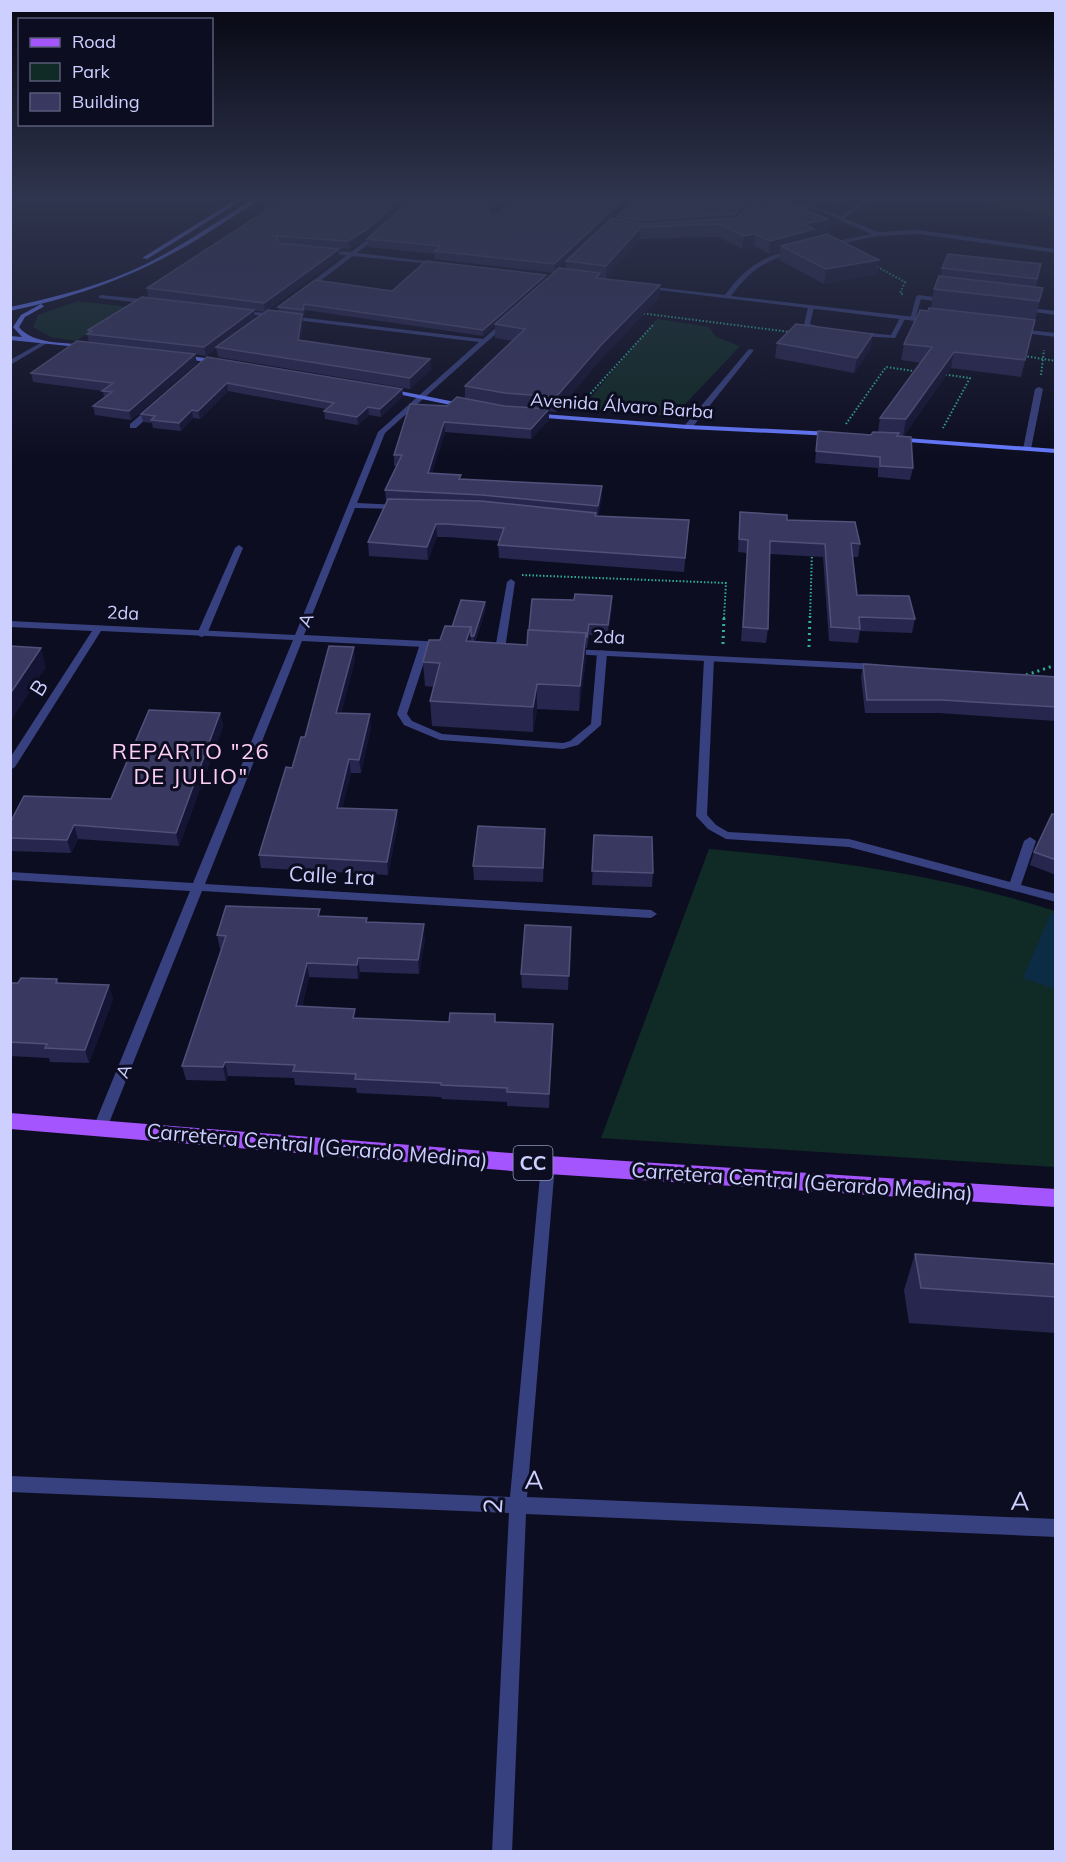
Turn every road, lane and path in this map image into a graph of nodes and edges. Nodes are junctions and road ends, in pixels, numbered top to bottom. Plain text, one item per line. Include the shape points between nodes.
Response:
1 (74, 286) edge
2 (93, 286) edge
3 (310, 286) edge
4 (634, 286) edge
5 (735, 286) edge
6 (903, 286) edge
7 (298, 295) edge
8 (63, 296) junction
9 (101, 297) dead end
10 (727, 297) junction
11 (919, 297) junction
12 (953, 301) edge
13 (10, 302) edge
14 (159, 303) edge
15 (811, 307) junction
16 (1010, 308) edge
17 (10, 309) edge
18 (279, 309) edge
19 (237, 312) edge
20 (1056, 313) edge
21 (270, 316) junction
22 (511, 317) edge
23 (903, 317) junction
24 (912, 318) junction
25 (261, 322) edge
26 (946, 322) edge
27 (653, 326) dead end
28 (1012, 330) edge
29 (834, 331) edge
30 (844, 333) edge
31 (1046, 334) junction
32 (1056, 335) edge
33 (10, 338) edge
34 (486, 340) junction
35 (42, 342) junction
36 (100, 349) edge
37 (751, 350) dead end
38 (216, 354) edge
39 (175, 357) edge
40 (207, 360) junction
41 (10, 363) edge
42 (231, 364) edge
43 (199, 368) edge
44 (928, 372) edge
45 (939, 374) edge
46 (381, 388) edge
47 (1039, 389) joint
48 (421, 396) junction
49 (158, 404) edge
50 (472, 407) edge
51 (526, 414) edge
52 (569, 418) junction
53 (134, 426) dead end
54 (688, 427) junction
55 (838, 435) joint
56 (882, 438) edge
57 (936, 442) junction
58 (1027, 449) junction
59 (1056, 451) edge
60 (352, 505) junction
61 (411, 508) edge
62 (812, 545) edge
63 (239, 548) dead end
64 (511, 582) joint
65 (10, 624) edge
66 (98, 629) junction
67 (202, 634) junction
68 (299, 639) junction
69 (424, 644) junction
70 (457, 646) edge
71 (489, 648) edge
72 (500, 649) junction
73 (512, 649) edge
74 (557, 651) edge
75 (602, 653) junction
76 (709, 659) junction
77 (722, 660) junction
78 (808, 664) junction
79 (1056, 664) edge
80 (888, 668) edge
81 (1026, 675) edge
82 (10, 767) edge
83 (1030, 841) dead end
84 (10, 876) edge
85 (1015, 885) junction
86 (199, 888) junction
87 (1056, 898) edge
88 (651, 914) dead end
89 (10, 1121) edge
90 (100, 1128) junction
91 (548, 1165) junction
92 (1056, 1198) edge
93 (10, 1484) edge
94 (518, 1505) junction
95 (1056, 1528) edge
96 (502, 1851) edge

1 - 13 main road
2 - 8 main road
3 - 7 street
4 - 10 street
5 - 10 street
6 - 11 path via 900,293
8 - 17 main road
8 - 35 main road via 23,316 16,327 22,335
9 - 14 street
10 - 15 street
11 - 12 street
11 - 24 street
15 - 23 street
15 - 29 street via 807,325
16 - 20 street
18 - 21 street
19 - 21 street
21 - 25 street
21 - 34 street
22 - 34 street, A
23 - 24 street
23 - 30 street via 893,336
24 - 26 street
27 - 52 path
28 - 31 street
31 - 32 street
31 - 47 path
33 - 35 main road
34 - 48 street, A
35 - 36 main road
35 - 41 street
37 - 54 street
38 - 40 street
39 - 40 main road
40 - 42 main road
40 - 43 street
44 - 55 path via 886,368
45 - 57 path via 970,378
46 - 48 main road
47 - 58 street
48 - 50 main road
48 - 60 street, A via 382,432
49 - 53 street
51 - 52 main road, Avenida Álvaro Barba
52 - 54 main road, Avenida Álvaro Barba
54 - 55 main road, Avenida Álvaro Barba
56 - 57 main road
57 - 58 main road
58 - 59 main road
60 - 61 street
60 - 68 street, A
62 - 78 path
63 - 67 street
64 - 72 street
64 - 77 path via 516,575 726,583
65 - 66 street, 2da
66 - 67 street, 2da
66 - 82 street, B
67 - 68 street, 2da
68 - 69 street, 2da
68 - 86 street, A
69 - 70 street, 2da
69 - 75 street via 402,714 408,723 440,738 563,746 586,736 596,725
71 - 72 street
72 - 73 street
74 - 75 street, 2da
75 - 76 street, 2da
76 - 77 street, 2da
76 - 85 street via 702,816 712,827 726,835 849,843
77 - 78 street, 2da
78 - 80 street, 2da
79 - 81 path
83 - 85 street
84 - 86 street, Calle 1ra
85 - 87 street
86 - 88 street, Calle 1ra
86 - 90 street, A
89 - 90 main road, Carretera Central (Gerardo Medina) / CC
90 - 91 main road, Carretera Central (Gerardo Medina) / CC
91 - 92 main road, Carretera Central (Gerardo Medina) / CC
91 - 94 street, 2
93 - 94 street, A
94 - 95 street, A
94 - 96 street, 2

